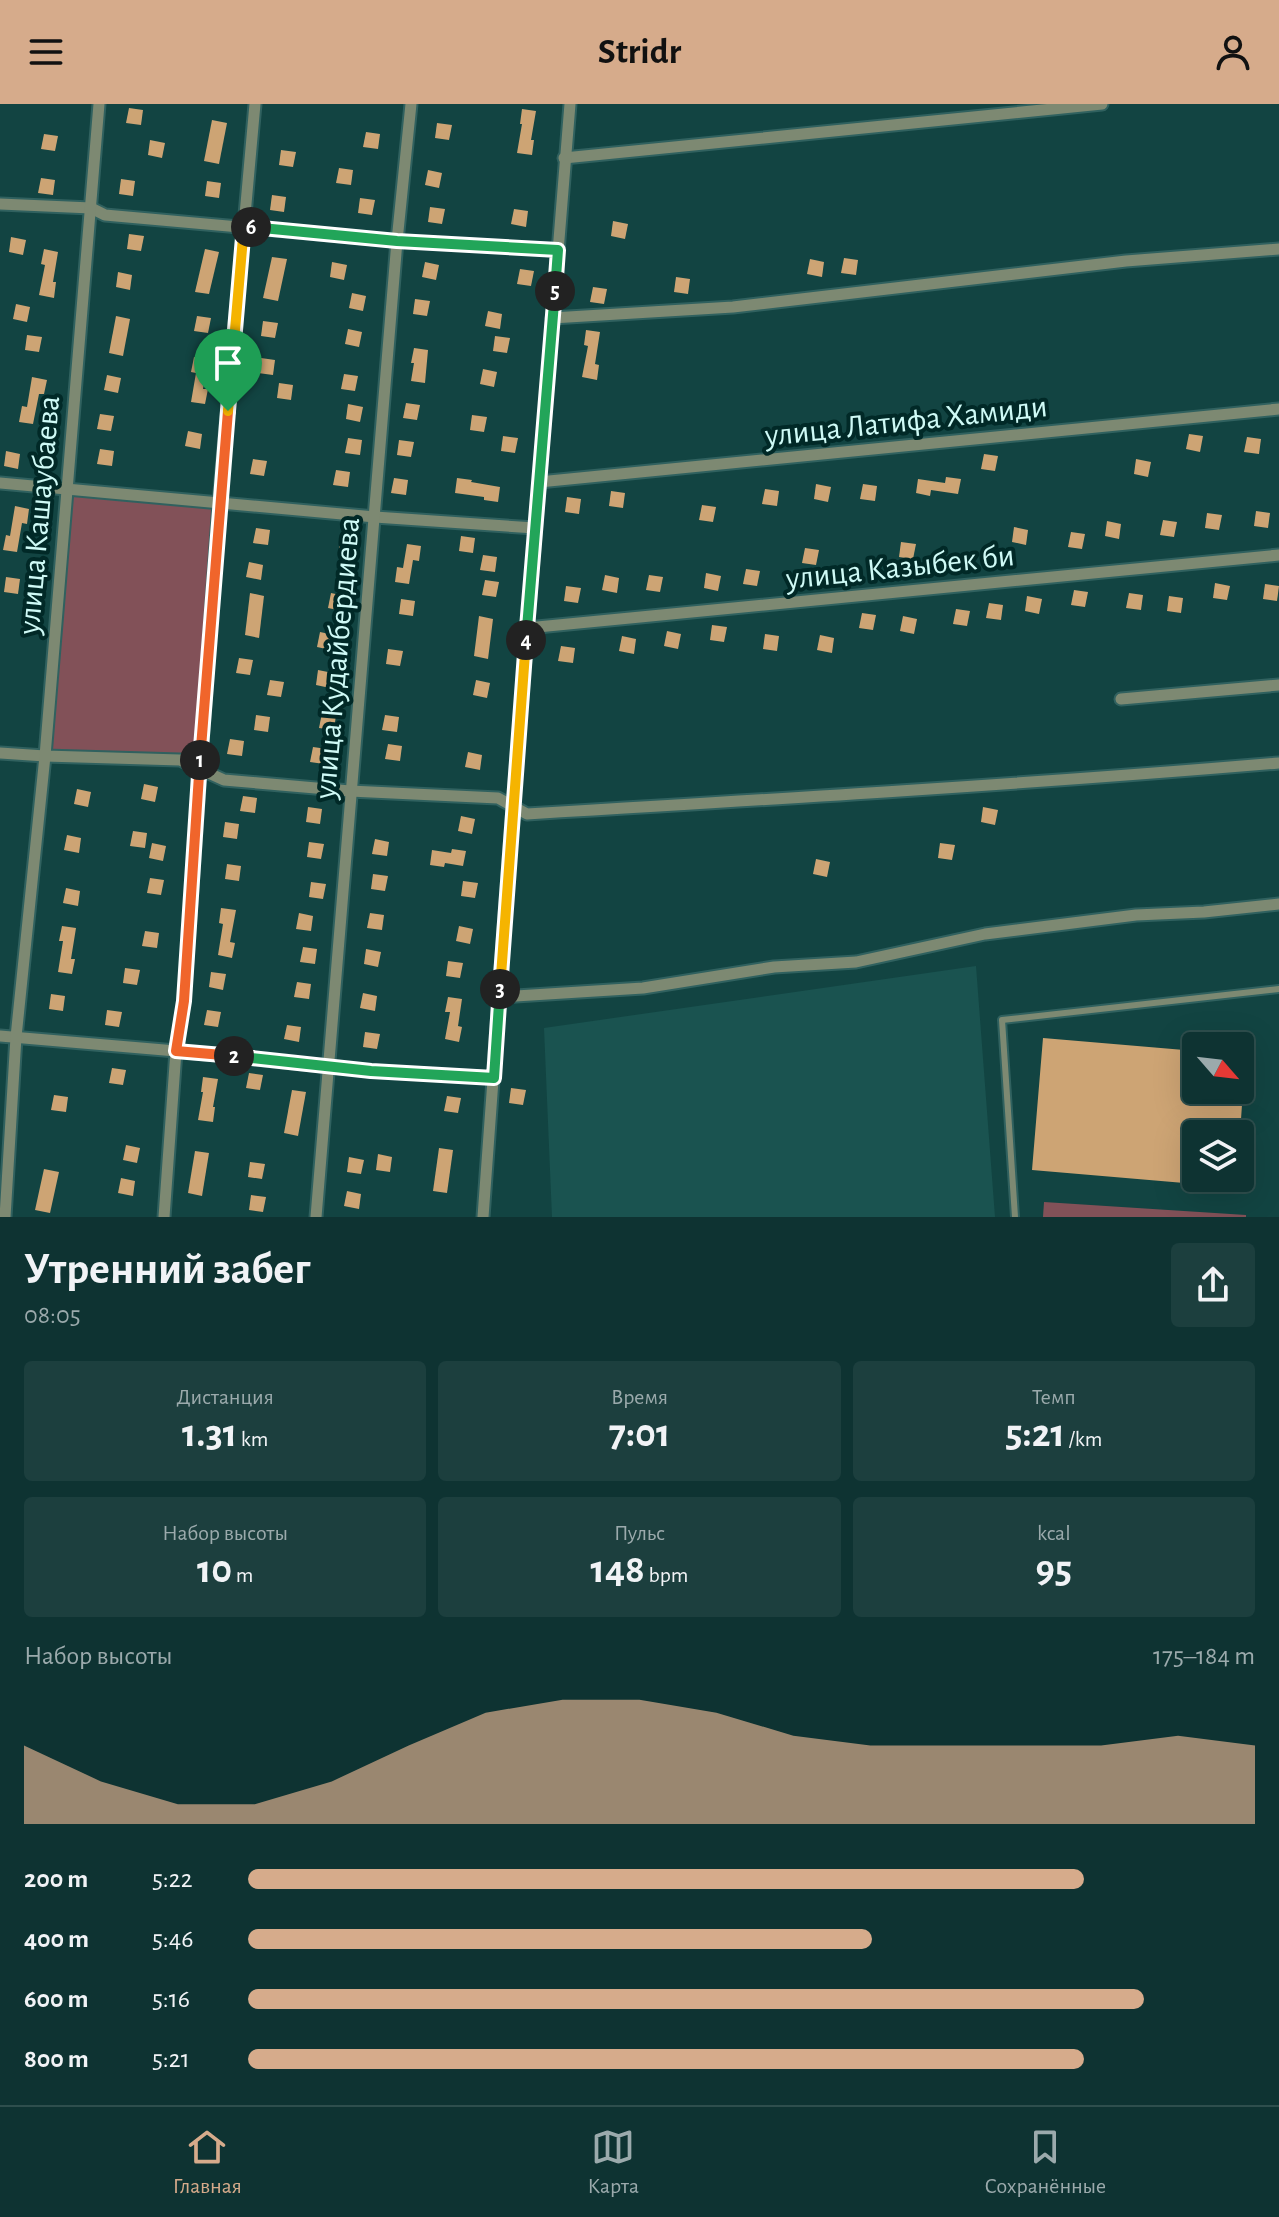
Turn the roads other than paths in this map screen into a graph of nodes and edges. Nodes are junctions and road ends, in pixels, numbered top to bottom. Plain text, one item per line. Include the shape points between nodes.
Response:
1 (99, 104) edge
2 (255, 104) edge
3 (411, 104) edge
4 (570, 104) edge
5 (1102, 104) edge
6 (564, 158) junction
7 (0, 204) edge
8 (91, 208) junction
9 (244, 226) junction
10 (397, 241) junction
11 (1279, 249) edge
12 (558, 250) junction
13 (552, 318) junction
14 (1279, 409) edge
15 (539, 482) junction
16 (0, 483) edge
17 (66, 488) junction
18 (219, 503) junction
19 (375, 517) junction
20 (535, 528) junction
21 (1279, 555) edge
22 (527, 628) junction
23 (1279, 685) edge
24 (1121, 699) dead end
25 (0, 753) edge
26 (45, 756) junction
27 (1279, 763) edge
28 (199, 769) junction
29 (350, 791) junction
30 (513, 806) junction
31 (1279, 904) edge
32 (1279, 989) edge
33 (500, 997) junction
34 (0, 1036) edge
35 (16, 1037) junction
36 (176, 1051) junction
37 (329, 1065) junction
38 (494, 1078) junction
39 (5, 1217) edge
40 (164, 1217) edge
41 (316, 1217) edge
42 (483, 1217) edge
43 (1015, 1217) edge

1 - 8 street, улица Кашаубаева
2 - 9 street
3 - 10 street, улица Кудайбердиева
4 - 6 street
5 - 6 street
6 - 12 street
7 - 8 street
8 - 9 street via 105,215
8 - 17 street, улица Кашаубаева
9 - 10 street
9 - 18 street
10 - 12 street
10 - 19 street, улица Кудайбердиева
11 - 13 street via 1126,261 733,307
12 - 13 street
13 - 15 street
14 - 15 street, улица Латифа Хамиди
15 - 20 street
16 - 17 street
17 - 18 street
17 - 26 street, улица Кашаубаева
18 - 19 street
18 - 28 street
19 - 20 street
19 - 29 street, улица Кудайбердиева
20 - 22 street
21 - 22 street, улица Казыбек би
22 - 30 street
23 - 24 street
25 - 26 street
26 - 28 street via 180,760
26 - 35 street, улица Кашаубаева
27 - 30 street via 527,814
28 - 29 street via 224,780
28 - 36 street
29 - 30 street via 498,798
29 - 37 street, улица Кудайбердиева
30 - 33 street
31 - 33 street via 985,934 856,962 774,967 643,988
32 - 43 lane via 1002,1020
33 - 38 street
34 - 35 street
35 - 36 street
35 - 39 street, улица Кашаубаева
36 - 37 street
36 - 40 street
37 - 38 street
37 - 41 street, улица Кудайбердиева
38 - 42 street

